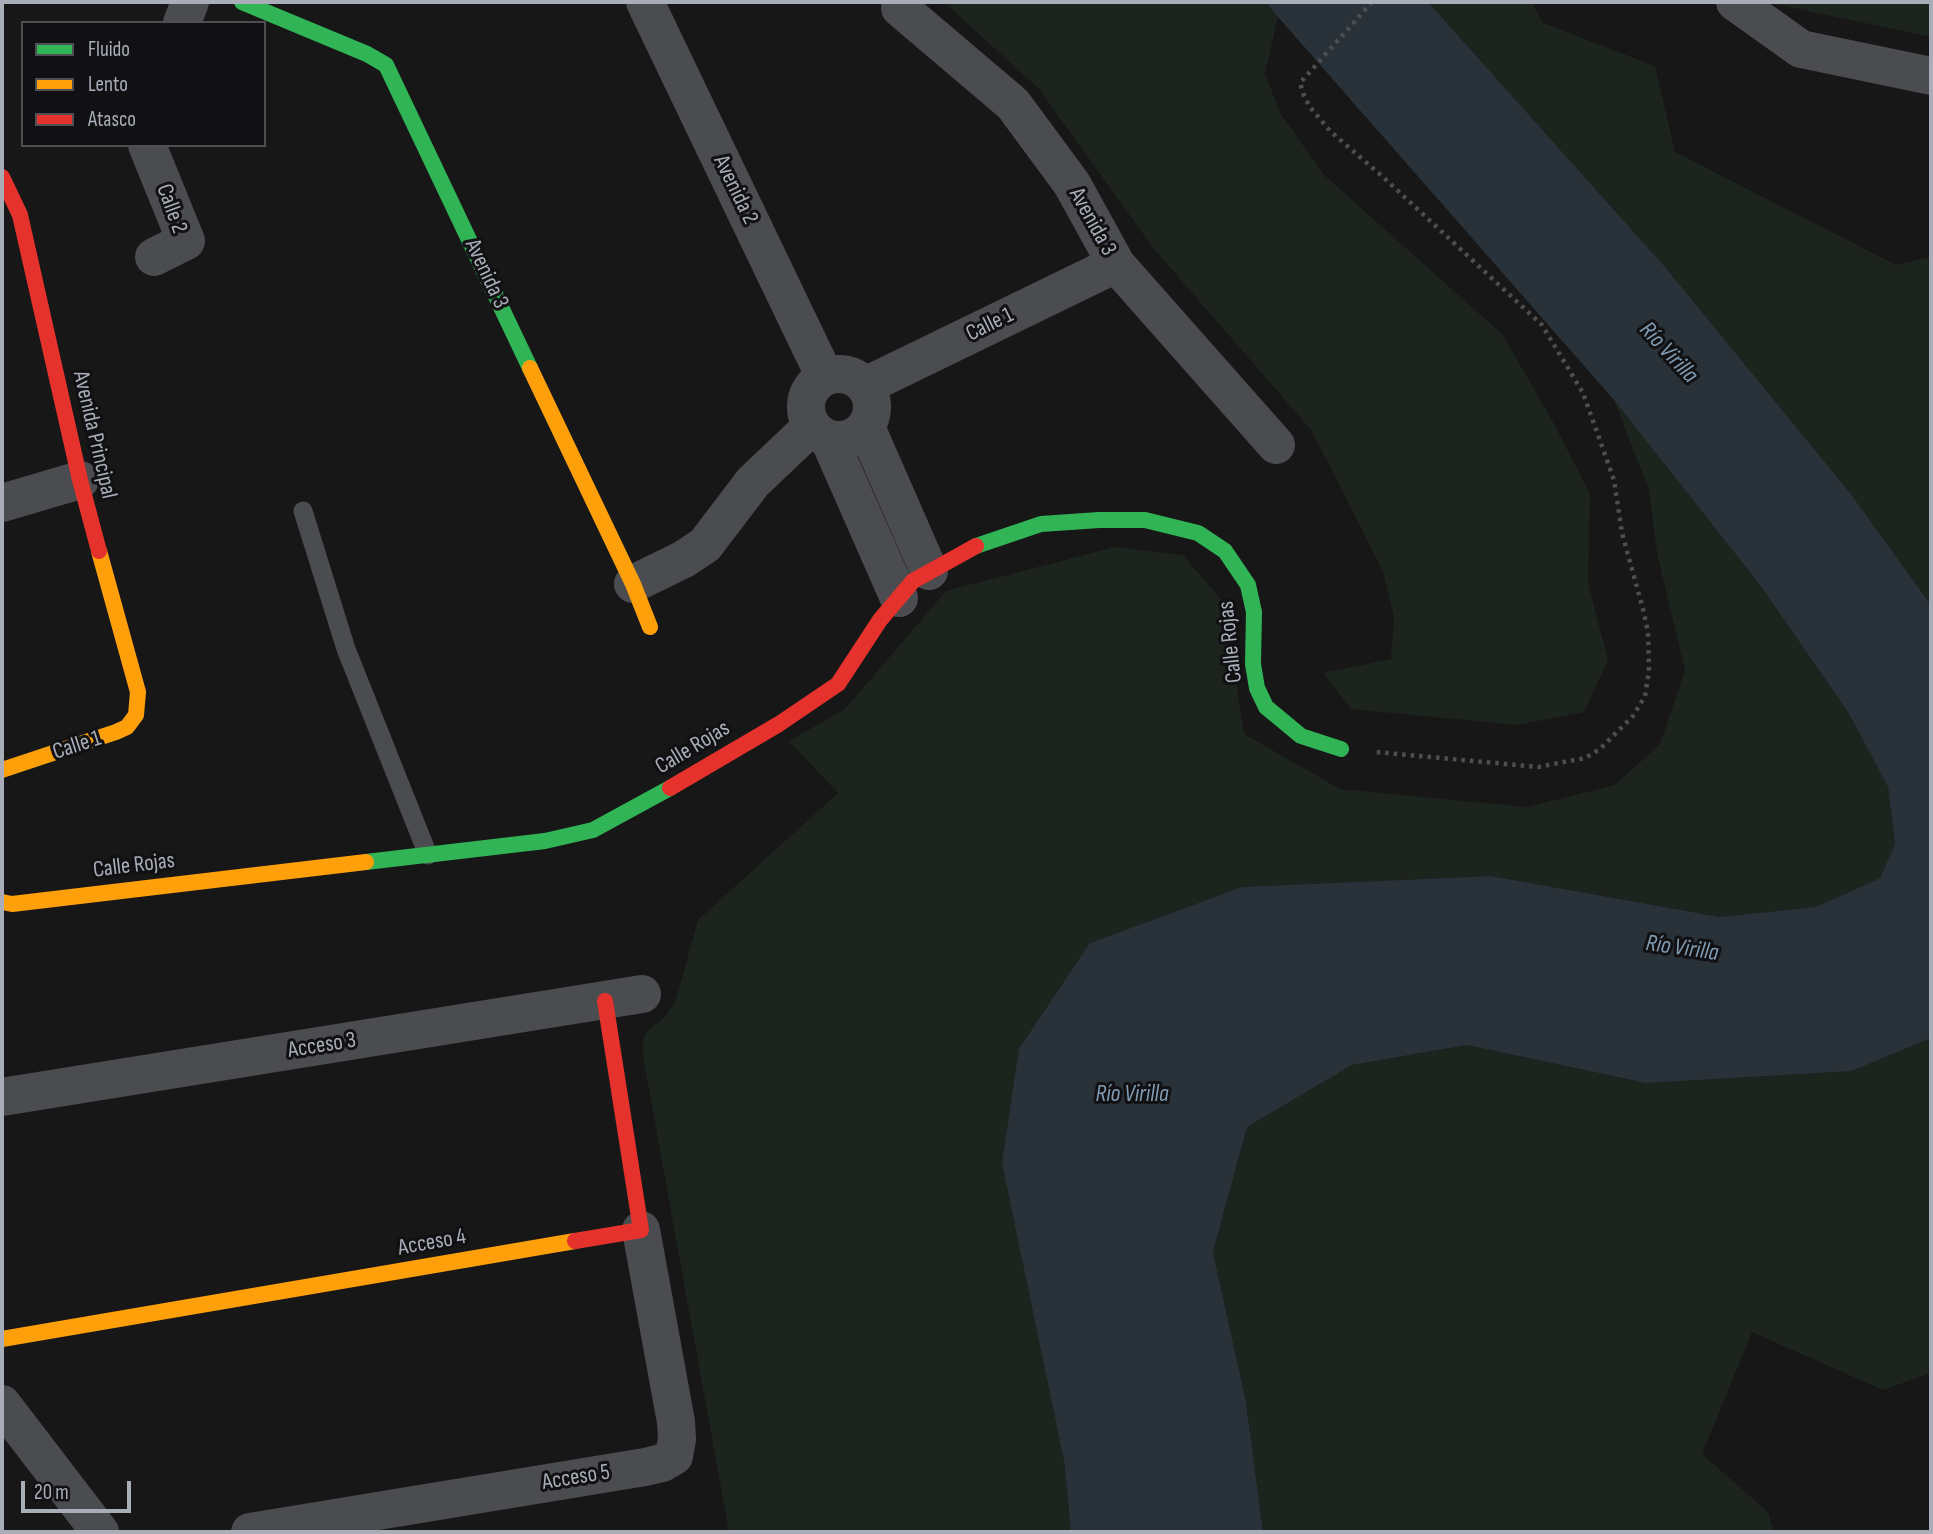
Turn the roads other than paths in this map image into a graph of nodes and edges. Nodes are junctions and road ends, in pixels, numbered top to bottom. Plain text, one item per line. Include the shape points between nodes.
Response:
1 (190, 2) edge
2 (242, 2) edge
3 (645, 2) edge
4 (1735, 2) edge
5 (900, 8) dead end
6 (183, 21) edge
7 (1931, 76) edge
8 (148, 147) edge
9 (2, 177) edge
10 (11, 217) edge
11 (154, 257) dead end
12 (1116, 264) junction
13 (825, 377) junction
14 (865, 386) junction
15 (866, 427) junction
16 (820, 432) junction
17 (1276, 445) dead end
18 (80, 480) junction
19 (2, 503) edge
20 (303, 510) dead end
21 (929, 571) junction
22 (633, 584) junction
23 (899, 598) junction
24 (650, 627) dead end
25 (138, 705) joint
26 (1341, 749) road end
27 (2, 771) edge
28 (428, 855) junction
29 (2, 902) edge
30 (642, 994) dead end
31 (605, 1000) junction
32 (2, 1097) edge
33 (640, 1230) junction
34 (2, 1339) edge
35 (2, 1404) edge
36 (100, 1532) edge
37 (250, 1532) edge

1 - 6 street
2 - 22 street, Avenida 3 via 386,65
3 - 13 street, Avenida 2
4 - 7 street via 1801,49
5 - 12 street, Avenida 3 via 1013,104 1072,184
8 - 11 street, Calle 2 via 186,241
9 - 10 street, Avenida Principal
10 - 18 street, Avenida Principal
12 - 14 street, Calle 1
12 - 17 street, Avenida 3
13 - 14 street via 847,375
13 - 16 street via 809,393 806,404 807,415
14 - 15 street via 872,406
15 - 16 street via 850,439
15 - 21 street
16 - 22 street via 753,482 705,545
16 - 23 street
18 - 19 street
18 - 25 street, Avenida Principal
20 - 28 lane via 346,649
21 - 23 street, Calle Rojas
21 - 26 street, Calle Rojas via 969,548 1041,524 1145,520 1198,533 1225,551 1248,585 1254,612 1253,664 1266,707 1301,736
22 - 24 street, Avenida 3
23 - 28 street, Calle Rojas via 838,684 636,808 593,830 545,841
25 - 27 street, Calle 1 via 127,727
28 - 29 street, Calle Rojas
30 - 31 street, Acceso 3
31 - 32 street, Acceso 3
31 - 33 street
33 - 34 street, Acceso 4
33 - 37 street, Acceso 5 via 676,1422 674,1456 645,1467
35 - 36 street

